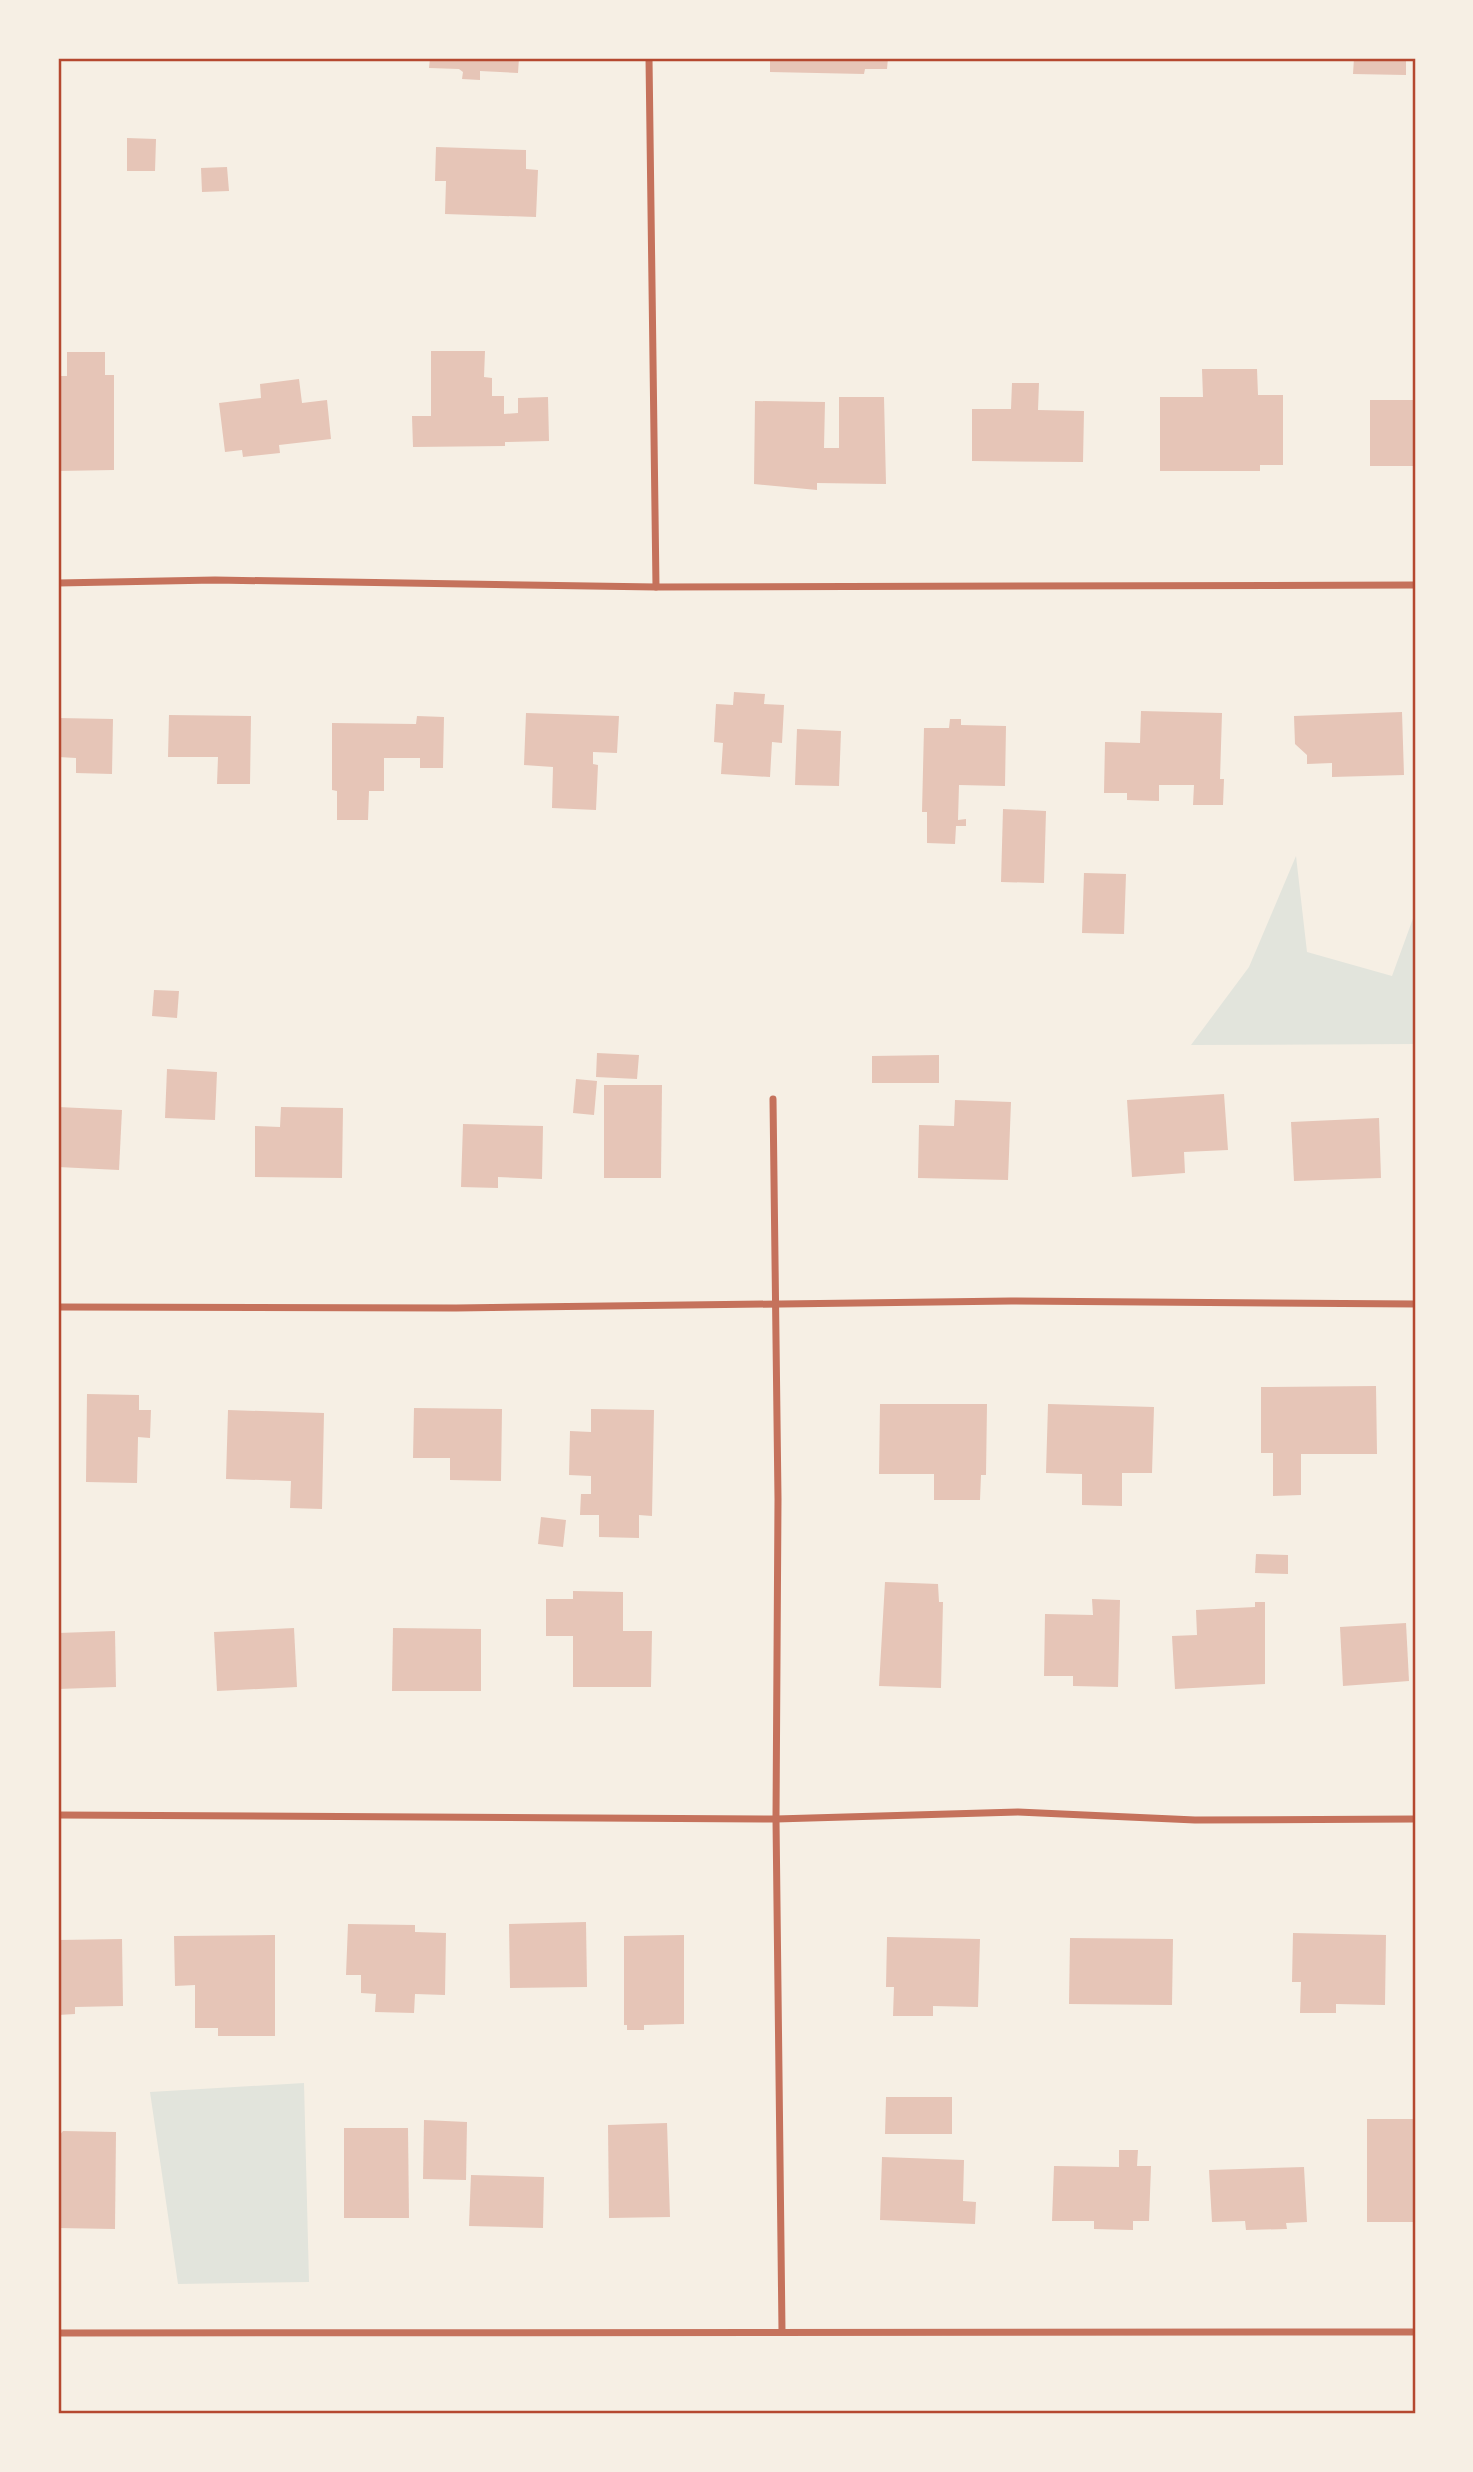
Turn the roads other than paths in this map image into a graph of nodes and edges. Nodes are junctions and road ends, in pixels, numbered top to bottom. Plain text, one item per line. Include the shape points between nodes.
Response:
1 (649, 58) edge
2 (58, 583) edge
3 (1415, 584) edge
4 (656, 587) junction
5 (773, 1099) dead end
6 (1415, 1304) edge
7 (777, 1306) junction
8 (58, 1307) edge
9 (58, 1815) edge
10 (776, 1819) junction
11 (1415, 1819) edge
12 (782, 2331) junction
13 (1415, 2332) edge
14 (58, 2333) edge

1 - 4 street
2 - 4 street via 215,580
3 - 4 street
5 - 7 street
6 - 7 street via 1012,1301
7 - 8 street
7 - 10 street
9 - 10 street
10 - 11 street via 1018,1812 1195,1820
10 - 12 street
12 - 13 street
12 - 14 street

